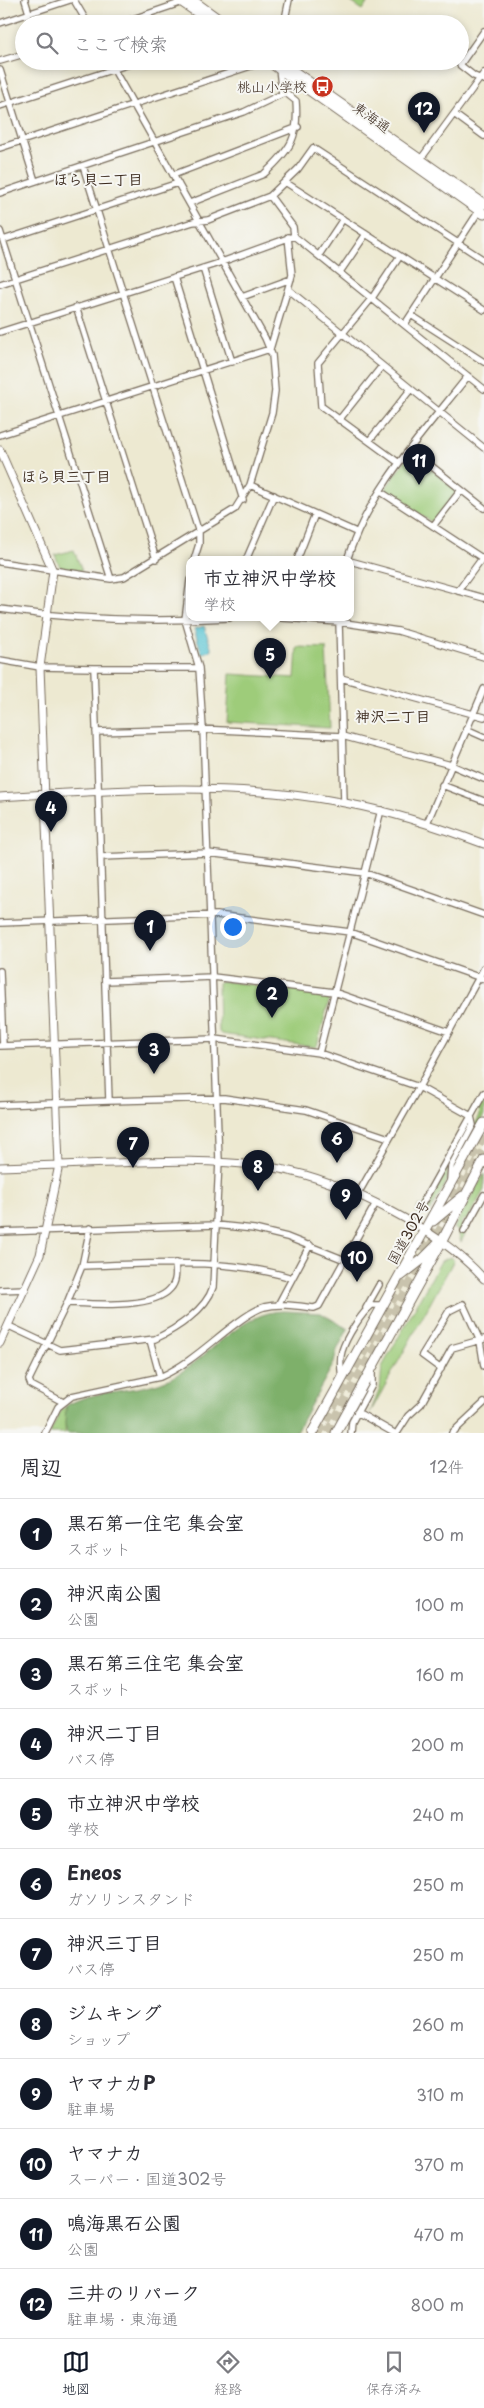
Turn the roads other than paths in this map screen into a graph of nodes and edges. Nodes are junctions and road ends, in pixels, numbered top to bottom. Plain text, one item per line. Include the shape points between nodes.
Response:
1 (25, 0) edge
2 (70, 0) edge
3 (74, 0) edge
4 (288, 0) edge
5 (185, 1) edge
6 (29, 13) junction
7 (23, 15) edge
8 (83, 15) edge
9 (144, 15) edge
10 (203, 15) edge
11 (209, 15) edge
12 (286, 15) edge
13 (15, 18) edge
14 (0, 23) edge
15 (484, 31) edge
16 (469, 52) edge
17 (15, 57) edge
18 (0, 61) edge
19 (0, 70) edge
20 (114, 70) joint
21 (240, 70) edge
22 (279, 70) edge
23 (286, 70) edge
24 (287, 70) edge
25 (469, 70) edge
26 (483, 77) edge
27 (282, 94) junction
28 (10, 102) junction
29 (134, 105) junction
30 (0, 106) edge
31 (454, 114) junction
32 (298, 127) junction
33 (484, 136) edge
34 (22, 140) junction
35 (155, 142) junction
36 (0, 148) edge
37 (420, 160) junction
38 (83, 166) junction
39 (173, 175) junction
40 (35, 181) junction
41 (285, 182) junction
42 (178, 184) junction
43 (0, 193) edge
44 (270, 196) junction
45 (190, 203) junction
46 (482, 209) edge
47 (97, 210) junction
48 (343, 220) junction
49 (200, 221) junction
50 (0, 231) edge
51 (366, 234) junction
52 (291, 236) junction
53 (3, 240) junction
54 (458, 243) junction
55 (109, 249) junction
56 (319, 255) junction
57 (400, 256) junction
58 (484, 260) edge
59 (223, 262) junction
60 (203, 268) junction
61 (340, 272) junction
62 (174, 277) junction
63 (435, 278) junction
64 (15, 279) junction
65 (291, 279) junction
66 (0, 284) edge
67 (289, 290) junction
68 (123, 292) junction
69 (242, 297) junction
70 (372, 298) junction
71 (76, 307) junction
72 (484, 310) edge
73 (411, 315) junction
74 (30, 323) junction
75 (405, 324) junction
76 (0, 332) edge
77 (342, 333) junction
78 (270, 349) junction
79 (232, 362) junction
80 (484, 362) edge
81 (382, 366) junction
82 (202, 371) junction
83 (468, 376) junction
84 (152, 388) junction
85 (411, 389) junction
86 (484, 389) edge
87 (106, 402) junction
88 (440, 412) junction
89 (59, 416) junction
90 (339, 420) junction
91 (0, 435) edge
92 (369, 441) junction
93 (484, 448) edge
94 (410, 449) junction
95 (0, 450) edge
96 (399, 462) junction
97 (250, 485) junction
98 (461, 490) junction
99 (381, 492) junction
100 (274, 495) junction
101 (243, 500) junction
102 (484, 508) edge
103 (315, 514) junction
104 (433, 526) junction
105 (199, 532) junction
106 (356, 532) junction
107 (195, 556) edge
108 (248, 556) edge
109 (299, 556) edge
110 (349, 556) edge
111 (483, 557) edge
112 (156, 559) junction
113 (0, 562) edge
114 (354, 562) edge
115 (53, 571) junction
116 (111, 578) junction
117 (458, 591) junction
118 (484, 598) edge
119 (0, 609) edge
120 (186, 612) edge
121 (48, 616) junction
122 (185, 620) junction
123 (339, 621) edge
124 (344, 621) edge
125 (484, 656) edge
126 (0, 660) edge
127 (40, 668) junction
128 (94, 668) junction
129 (199, 668) junction
130 (340, 678) junction
131 (484, 688) edge
132 (474, 712) junction
133 (484, 717) edge
134 (204, 729) junction
135 (466, 729) junction
136 (96, 732) junction
137 (342, 736) junction
138 (484, 737) edge
139 (451, 765) junction
140 (484, 779) edge
141 (442, 785) junction
142 (207, 789) junction
143 (98, 792) junction
144 (46, 794) junction
145 (0, 797) edge
146 (484, 800) edge
147 (344, 802) junction
148 (381, 810) junction
149 (426, 823) junction
150 (484, 844) edge
151 (208, 853) junction
152 (100, 857) junction
153 (365, 872) junction
154 (210, 915) junction
155 (484, 915) edge
156 (103, 919) junction
157 (50, 921) junction
158 (0, 923) edge
159 (350, 932) junction
160 (484, 968) edge
161 (0, 971) edge
162 (213, 977) junction
163 (482, 978) edge
164 (105, 981) junction
165 (0, 983) edge
166 (334, 992) junction
167 (449, 1032) junction
168 (215, 1039) junction
169 (107, 1042) junction
170 (55, 1044) junction
171 (1, 1046) edge
172 (319, 1053) junction
173 (419, 1087) junction
174 (484, 1093) edge
175 (217, 1097) junction
176 (109, 1101) junction
177 (56, 1103) junction
178 (0, 1104) edge
179 (471, 1116) junction
180 (484, 1123) edge
181 (389, 1138) junction
182 (484, 1160) edge
183 (219, 1161) junction
184 (59, 1165) junction
185 (0, 1167) edge
186 (481, 1168) edge
187 (450, 1185) junction
188 (468, 1190) junction
189 (358, 1194) junction
190 (484, 1194) edge
191 (376, 1203) junction
192 (422, 1204) dead end
193 (216, 1225) junction
194 (90, 1228) junction
195 (46, 1230) junction
196 (425, 1230) junction
197 (464, 1231) dead end
198 (0, 1232) edge
199 (442, 1241) junction
200 (310, 1245) junction
201 (345, 1260) junction
202 (175, 1263) junction
203 (214, 1263) junction
204 (82, 1266) junction
205 (399, 1277) junction
206 (292, 1278) junction
207 (484, 1279) edge
208 (379, 1285) dead end
209 (26, 1289) junction
210 (0, 1290) edge
211 (67, 1303) junction
212 (278, 1305) junction
213 (383, 1305) junction
214 (365, 1310) junction
215 (8, 1326) junction
216 (150, 1340) junction
217 (482, 1340) edge
218 (0, 1343) edge
219 (47, 1344) junction
220 (484, 1366) edge
221 (372, 1367) junction
222 (441, 1368) junction
223 (160, 1377) junction
224 (342, 1379) junction
225 (63, 1402) junction
226 (484, 1403) edge
227 (357, 1412) junction
228 (45, 1433) edge
229 (312, 1433) edge
230 (336, 1433) edge
231 (351, 1433) edge
232 (396, 1433) edge
233 (452, 1433) edge

1 - 6 street
2 - 6 street
3 - 8 street
4 - 12 street
5 - 9 street
5 - 10 main road
5 - 11 main road
6 - 7 street
13 - 14 street
15 - 16 street
17 - 18 street
19 - 28 street
20 - 28 street
20 - 29 street
21 - 29 street
22 - 27 street
23 - 46 main road, 東海通
24 - 37 main road, 東海通
25 - 26 street
26 - 31 street
27 - 32 street via 286,93 296,101
27 - 35 street via 244,112
28 - 30 street
28 - 34 street
29 - 34 street
29 - 35 street
31 - 33 street
31 - 37 street
32 - 39 street
32 - 45 street via 284,153 264,174
34 - 36 street
34 - 40 street
35 - 38 street
35 - 39 street
37 - 46 main road, 東海通
38 - 40 street
38 - 47 street
39 - 42 street
40 - 43 street
41 - 44 street
41 - 48 street
41 - 54 street via 313,148
42 - 45 street
42 - 47 street
44 - 49 street
44 - 52 street via 293,227
45 - 49 street
46 - 54 street
47 - 53 street
47 - 55 street
48 - 51 street
48 - 56 street
49 - 55 street
49 - 59 street
50 - 53 street
51 - 57 street
51 - 61 street
52 - 56 street
52 - 59 street
52 - 65 street
53 - 64 street
54 - 58 street
54 - 63 street
55 - 64 street
55 - 68 street
56 - 61 street
57 - 63 street
57 - 70 street
59 - 60 street
59 - 69 street
60 - 62 street
60 - 79 street
61 - 70 street
62 - 68 street
62 - 82 street
63 - 72 street
63 - 73 street
64 - 66 street
64 - 74 street
65 - 67 street
65 - 69 street
67 - 77 street
67 - 78 street
68 - 71 street
68 - 84 street
69 - 78 street
70 - 75 street
70 - 77 street
71 - 74 street
71 - 87 street
73 - 75 street
73 - 80 street
74 - 76 street
74 - 89 street
75 - 83 street
77 - 81 street
77 - 90 street via 318,363 321,406
78 - 79 street
78 - 97 street via 275,391 272,413
79 - 82 street
81 - 85 street
81 - 90 street
82 - 84 street
82 - 101 street
83 - 86 street
83 - 88 street
84 - 87 street
84 - 105 street
85 - 88 street
85 - 92 street
87 - 89 street
87 - 112 street
88 - 93 street
88 - 94 street
89 - 91 street
89 - 116 street
90 - 92 street
92 - 96 street
94 - 96 street
94 - 98 street
95 - 115 street
96 - 99 street
97 - 100 street
97 - 101 street
98 - 102 street
98 - 104 street
99 - 104 street
99 - 106 street
100 - 103 street
100 - 108 street
101 - 105 street via 235,509
103 - 106 street
103 - 109 street
104 - 111 street
105 - 107 street
105 - 112 street
106 - 110 street
111 - 117 street
112 - 116 street via 131,574
113 - 115 street
114 - 117 street
115 - 116 street
115 - 121 street
117 - 118 street
119 - 121 street
120 - 122 street
121 - 122 street
121 - 127 street
122 - 129 street
123 - 130 street
124 - 125 street via 398,631
126 - 127 street
127 - 128 street
127 - 144 street
128 - 129 street
128 - 136 street
129 - 134 street
130 - 132 street
130 - 137 street
131 - 132 street
132 - 133 street
132 - 135 street
134 - 136 street
134 - 137 street
134 - 142 street
135 - 138 street
135 - 139 street
136 - 143 street
137 - 139 street
137 - 147 street
139 - 140 street
139 - 141 street
141 - 146 street
141 - 149 street
142 - 143 street
142 - 147 street
142 - 151 street
143 - 144 street
143 - 152 street
144 - 145 street
144 - 157 street
147 - 148 street
148 - 149 street
148 - 153 street
149 - 150 street
151 - 152 street
151 - 153 street
151 - 154 street
152 - 156 street
153 - 155 street
153 - 159 street
154 - 156 street
154 - 159 street
154 - 162 street
156 - 157 street
156 - 164 street
157 - 158 street
157 - 170 street
159 - 163 street
159 - 166 street
160 - 163 street
161 - 165 street
162 - 164 street
162 - 166 street
162 - 168 street
163 - 167 street
164 - 169 street
165 - 171 street
166 - 167 street
166 - 172 street
167 - 173 street
168 - 169 street
168 - 172 street
168 - 175 street
169 - 170 street
169 - 176 street
170 - 171 street
170 - 177 street
172 - 173 street
173 - 179 street
173 - 181 street
174 - 179 street
175 - 176 street
175 - 181 street via 306,1110
175 - 183 street
176 - 177 street
177 - 178 street
177 - 184 street
179 - 187 street via 473,1125 451,1166
179 - 192 street
180 - 187 main road, 国道302号
181 - 189 street
182 - 186 main road
183 - 184 street
183 - 189 street via 277,1168
183 - 193 street
184 - 185 street
184 - 195 street
186 - 188 main road
187 - 196 main road, 国道302号
188 - 196 main road
188 - 199 main road
189 - 191 street
190 - 197 street
191 - 196 street
191 - 201 street
193 - 194 street
193 - 200 street via 263,1231
193 - 203 street
194 - 195 street
194 - 204 street
195 - 198 street
195 - 209 street via 40,1256
196 - 199 street
196 - 205 main road, 国道302号
199 - 205 main road
199 - 207 street
199 - 221 main road
200 - 201 street
200 - 206 street
201 - 212 street via 319,1306
202 - 203 street
202 - 204 street
202 - 211 street via 174,1283 158,1298 141,1302
203 - 206 street via 244,1266
203 - 216 street via 213,1287 208,1300 165,1335
204 - 211 street
205 - 213 main road, 国道302号
206 - 212 street
208 - 214 street
209 - 210 street
209 - 215 street
211 - 219 street
212 - 223 street via 248,1315 186,1363
213 - 214 street via 372,1305
213 - 224 main road, 国道302号
214 - 224 street via 342,1351
215 - 218 street
215 - 219 street
216 - 219 street via 66,1350
216 - 223 street
217 - 220 street
217 - 222 street via 452,1348
217 - 222 street via 463,1304 449,1310 422,1355
219 - 225 street via 29,1380 31,1385
221 - 227 street via 372,1385
221 - 230 main road
222 - 232 street via 421,1404
223 - 225 street via 78,1394
224 - 229 main road, 国道302号
225 - 228 street
226 - 233 street
227 - 231 street
227 - 232 street

